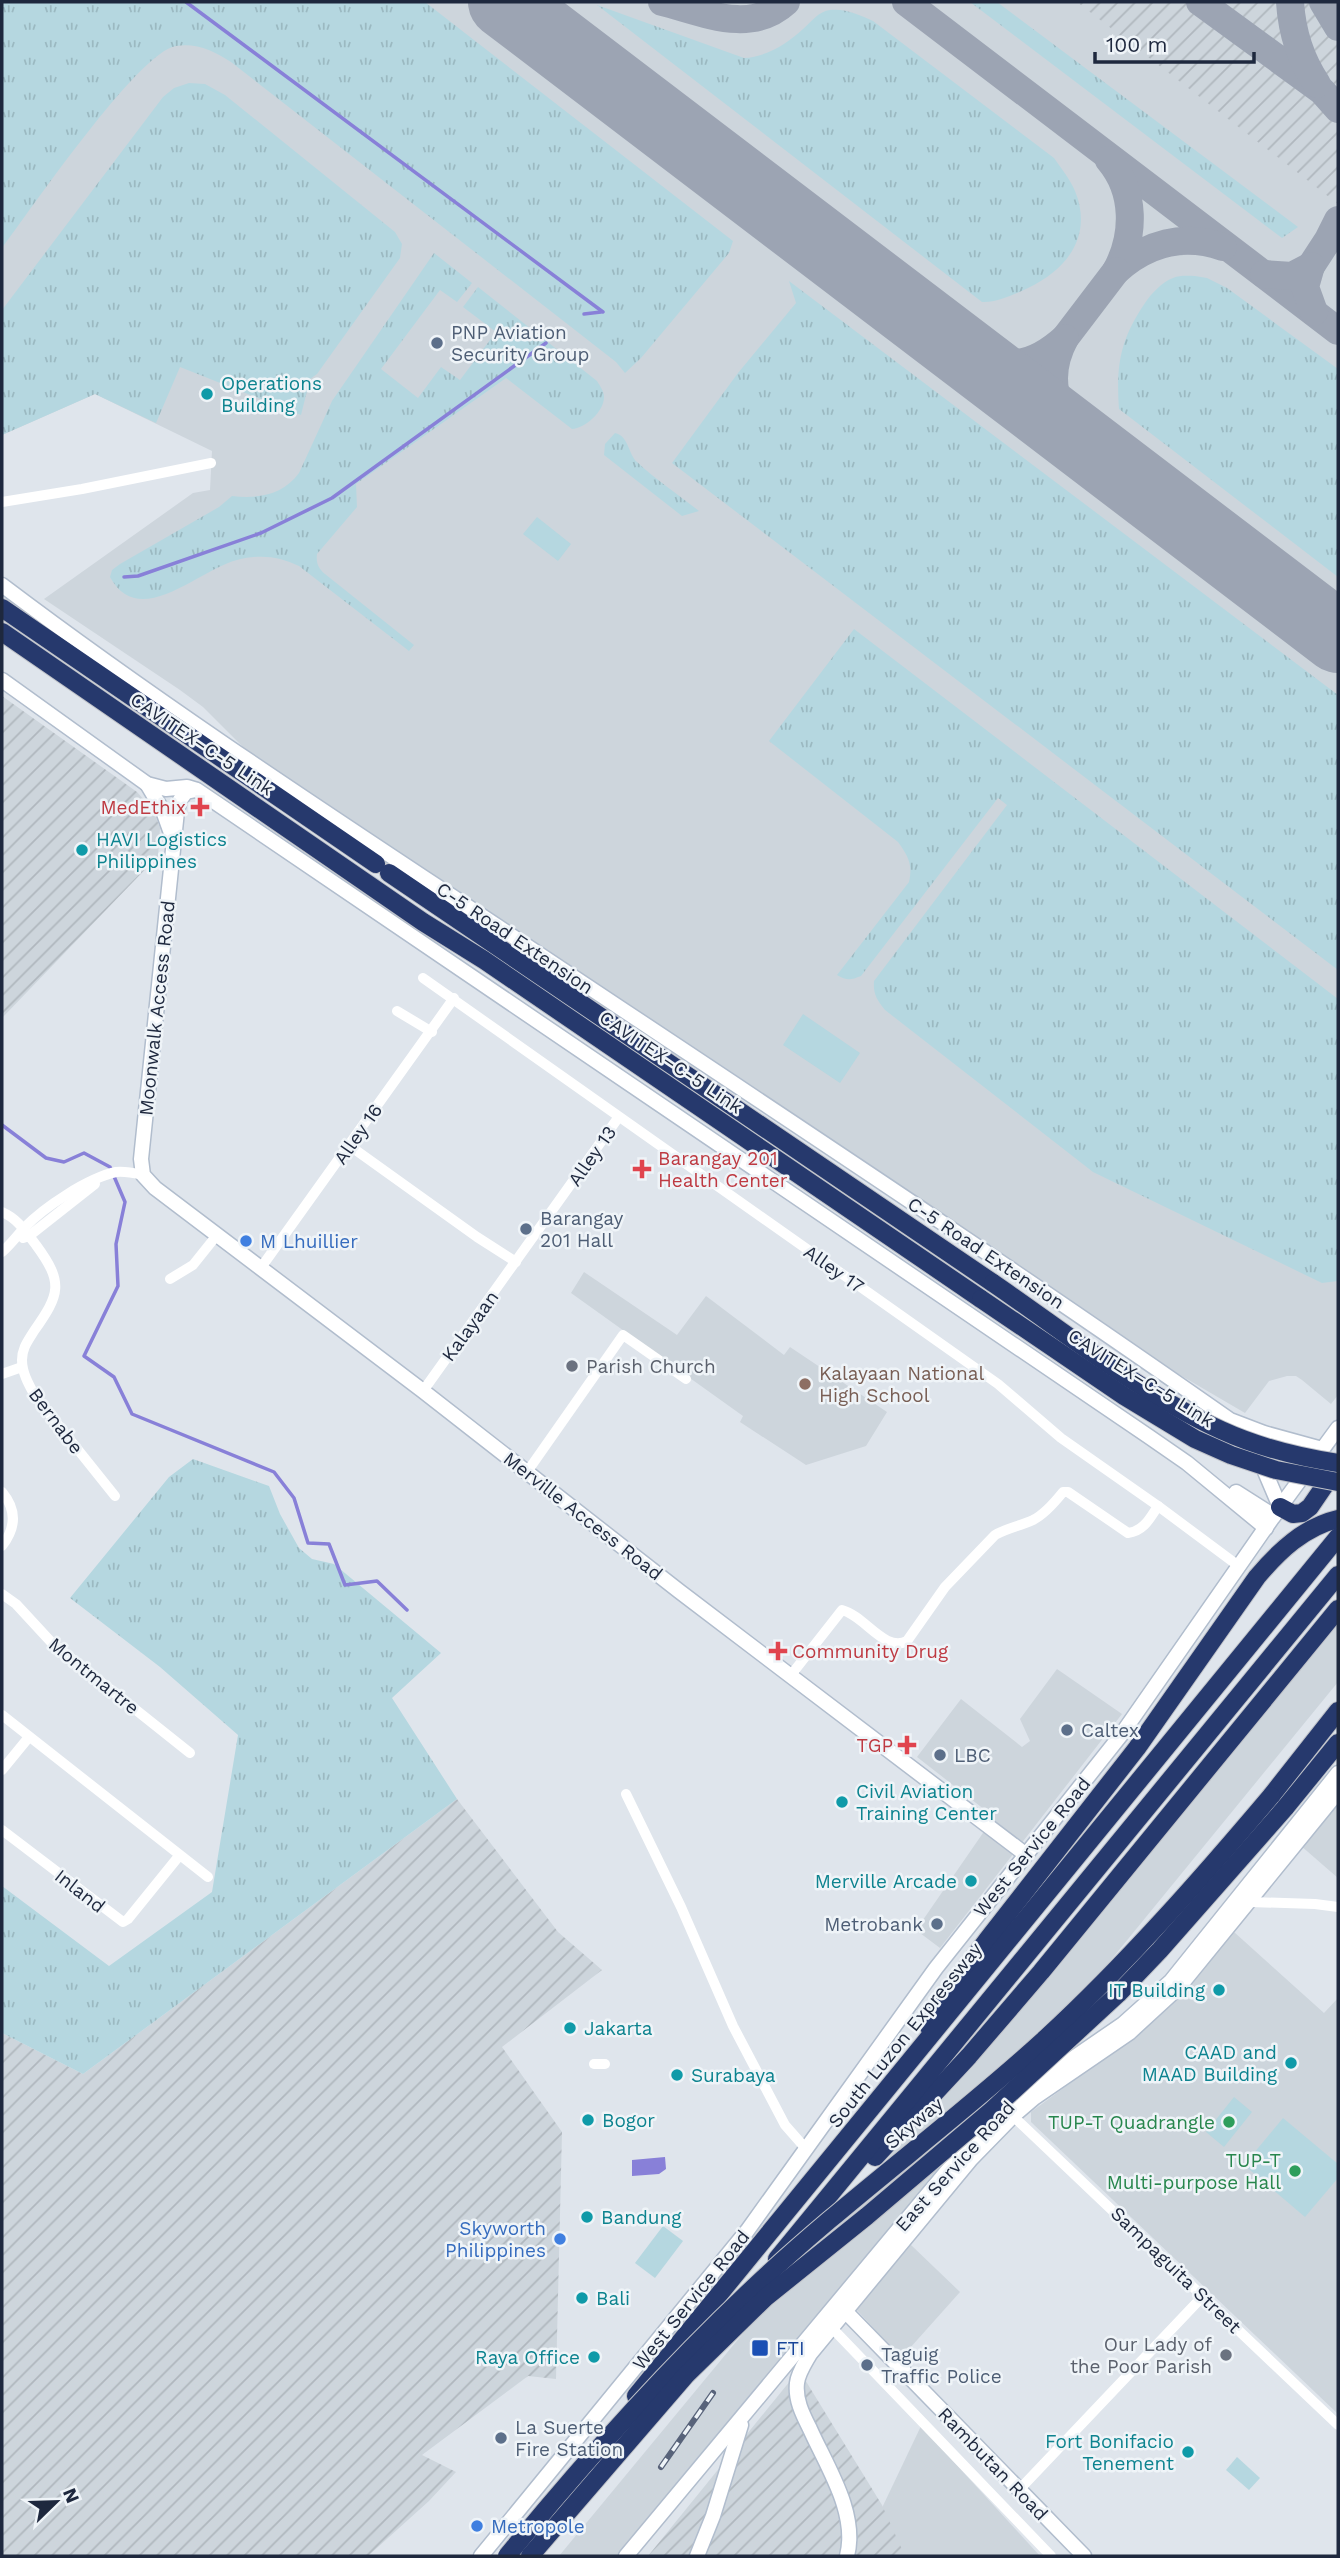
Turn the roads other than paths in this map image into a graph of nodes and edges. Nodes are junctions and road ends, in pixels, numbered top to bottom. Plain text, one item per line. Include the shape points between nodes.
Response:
1 (211, 463) dead end
2 (2, 502) edge
3 (2, 585) edge
4 (2, 608) edge
5 (2, 632) edge
6 (2, 680) edge
7 (147, 784) junction
8 (197, 790) junction
9 (174, 841) junction
10 (423, 978) dead end
11 (454, 998) junction
12 (397, 1011) dead end
13 (432, 1031) junction
14 (618, 1118) junction
15 (350, 1146) junction
16 (143, 1175) junction
17 (2, 1212) edge
18 (26, 1232) junction
19 (217, 1235) junction
20 (2, 1252) edge
21 (516, 1262) junction
22 (260, 1269) junction
23 (170, 1279) dead end
24 (22, 1367) junction
25 (2, 1374) edge
26 (685, 1379) dead end
27 (424, 1391) junction
28 (1230, 1420) junction
29 (1338, 1428) edge
30 (1322, 1449) junction
31 (1187, 1463) junction
32 (1338, 1465) edge
33 (527, 1472) junction
34 (1338, 1482) edge
35 (1269, 1483) junction
36 (1233, 1490) junction
37 (2, 1492) edge
38 (115, 1496) dead end
39 (1158, 1506) junction
40 (1273, 1517) junction
41 (1338, 1519) edge
42 (1338, 1537) edge
43 (2, 1546) edge
44 (1240, 1567) junction
45 (1338, 1574) edge
46 (2, 1594) edge
47 (1338, 1609) edge
48 (791, 1675) junction
49 (1338, 1712) edge
50 (2, 1715) edge
51 (29, 1737) junction
52 (1338, 1743) edge
53 (190, 1753) dead end
54 (2, 1770) edge
55 (1338, 1773) edge
56 (1338, 1793) edge
57 (626, 1794) dead end
58 (2, 1830) edge
59 (1025, 1854) junction
60 (179, 1856) junction
61 (208, 1877) dead end
62 (1250, 1902) junction
63 (1338, 1907) edge
64 (923, 2047) junction
65 (594, 2064) dead end
66 (605, 2064) dead end
67 (1013, 2116) junction
68 (807, 2150) junction
69 (1203, 2296) junction
70 (744, 2300) junction
71 (845, 2311) junction
72 (832, 2328) junction
73 (744, 2414) junction
74 (1338, 2425) edge
75 (1018, 2491) junction
76 (699, 2551) edge
77 (481, 2556) edge
78 (502, 2556) edge
79 (507, 2556) edge
80 (531, 2556) edge
81 (626, 2556) edge
82 (847, 2556) edge
83 (1052, 2556) edge
84 (1084, 2556) edge

1 - 2 street
3 - 28 main road, C-5 Road Extension via 287,787
4 - 32 highway, CAVITEX–C-5 Link, bridge via 1138,1383 1199,1419 1259,1445
5 - 34 highway, CAVITEX–C-5 Link, bridge via 1124,1396 1224,1452 1276,1470
6 - 7 main road
7 - 8 main road
7 - 9 main road, Moonwalk Access Road
8 - 9 main road, Moonwalk Access Road via 186,792 180,800
8 - 31 main road
9 - 16 main road, Moonwalk Access Road
10 - 11 street, Alley 17
11 - 13 street, Alley 16
11 - 14 street, Alley 17
12 - 13 street
13 - 15 street, Alley 16
14 - 21 street, Alley 13
14 - 39 street, Alley 17 via 998,1384 1061,1438
15 - 21 street
15 - 22 street, Alley 16
16 - 18 street via 120,1172 73,1189
16 - 19 main road, Merville Access Road
17 - 18 street, Bernabe
18 - 20 street
18 - 24 street, Bernabe via 56,1281 55,1299 24,1345
19 - 22 main road, Merville Access Road
19 - 23 street via 193,1265
21 - 27 street, Kalayaan
22 - 27 main road, Merville Access Road
24 - 25 street
24 - 38 street, Bernabe via 35,1396
26 - 33 street via 625,1335
27 - 33 main road, Merville Access Road
28 - 30 main road, C-5 Road Extension
28 - 35 main road via 1248,1441
29 - 30 main road, West Service Road
30 - 40 main road, West Service Road
31 - 36 main road
31 - 40 main road
32 - 40 highway via 1306,1510
33 - 48 main road, Merville Access Road
35 - 36 main road via 1253,1491
35 - 40 main road
36 - 40 main road
37 - 43 street via 14,1521
39 - 44 street, Alley 17
39 - 48 street via 1144,1526 1128,1533 1063,1492 1034,1520 995,1535 945,1587 907,1641 891,1645 842,1610
40 - 44 main road, West Service Road
41 - 64 highway via 1303,1534 1274,1557 1246,1592 1137,1748 941,2002
42 - 64 highway, South Luzon Expressway
44 - 59 main road, West Service Road via 1121,1735
45 - 70 highway
46 - 53 street, Montmartre via 69,1658
47 - 70 highway via 969,2056
48 - 59 main road, Merville Access Road
49 - 79 highway, Skyway, bridge via 1185,1897 1046,2037 755,2287 675,2364
50 - 51 street
51 - 54 street
51 - 60 street
52 - 80 highway, Skyway, bridge via 1118,1994 992,2109 765,2298 685,2375
55 - 73 main road, East Service Road via 1171,1980 1123,2024 1021,2094 971,2143
56 - 62 main road, East Service Road
57 - 68 street via 733,2026 785,2125
58 - 60 street, Inland via 122,1923
59 - 68 main road, West Service Road via 936,1968
60 - 61 street
62 - 63 street
62 - 67 main road, East Service Road via 1156,2011
64 - 78 highway, South Luzon Expressway
65 - 66 street
67 - 69 street, Sampaguita Street
67 - 71 main road, East Service Road via 971,2159
68 - 77 main road, West Service Road via 740,2241
69 - 74 street, Sampaguita Street
69 - 75 street
70 - 80 highway
71 - 72 main road, East Service Road
71 - 75 main road, Rambutan Road
72 - 82 main road, East Service Road via 806,2361 797,2394 846,2512
72 - 83 street, Rambutan Road
73 - 76 main road
73 - 81 main road, East Service Road
75 - 84 main road, Rambutan Road

